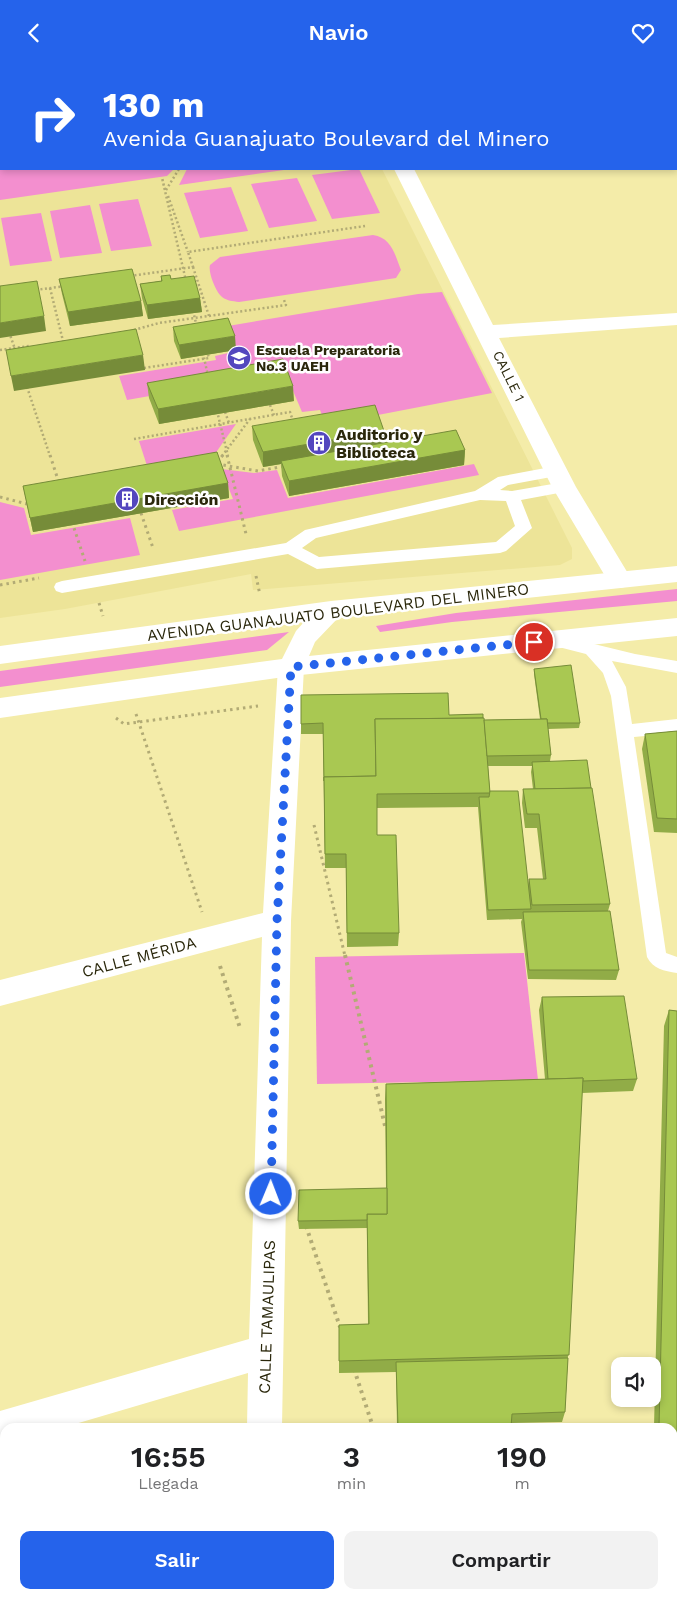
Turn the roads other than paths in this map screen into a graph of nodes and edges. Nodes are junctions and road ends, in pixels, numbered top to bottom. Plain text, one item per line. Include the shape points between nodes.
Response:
1 (405, 170) edge
2 (677, 319) edge
3 (487, 332) junction
4 (560, 479) junction
5 (480, 495) junction
6 (512, 496) junction
7 (290, 548) junction
8 (677, 574) edge
9 (620, 580) junction
10 (62, 587) dead end
11 (677, 608) edge
12 (331, 610) junction
13 (677, 627) edge
14 (552, 640) junction
15 (591, 649) junction
16 (0, 655) edge
17 (291, 667) junction
18 (677, 667) edge
19 (0, 707) edge
20 (677, 726) edge
21 (624, 731) junction
22 (277, 921) junction
23 (677, 965) edge
24 (0, 993) edge
25 (267, 1351) junction
26 (21, 1423) edge
27 (264, 1423) edge

1 - 3 street, CALLE 1
2 - 3 street
3 - 4 street, CALLE 1
4 - 5 lane via 504,481
4 - 6 lane
4 - 9 street, CALLE 1
5 - 6 lane
5 - 7 lane via 310,534
6 - 7 lane via 524,528 500,547 317,563
7 - 10 lane
8 - 9 street, AVENIDA GUANAJUATO BOULEVARD DEL MINERO
9 - 12 street, AVENIDA GUANAJUATO BOULEVARD DEL MINERO
11 - 14 street via 604,615
12 - 16 street, AVENIDA GUANAJUATO BOULEVARD DEL MINERO
12 - 17 street via 305,637
13 - 14 street
14 - 15 lane
14 - 17 street
15 - 18 lane via 635,661
15 - 21 lane via 605,661 618,683
17 - 19 street
17 - 22 street, CALLE TAMAULIPAS
20 - 21 lane
21 - 23 lane via 657,957 665,963
22 - 24 street, CALLE MÉRIDA
22 - 25 street, CALLE TAMAULIPAS
25 - 26 street
25 - 27 street, CALLE TAMAULIPAS

